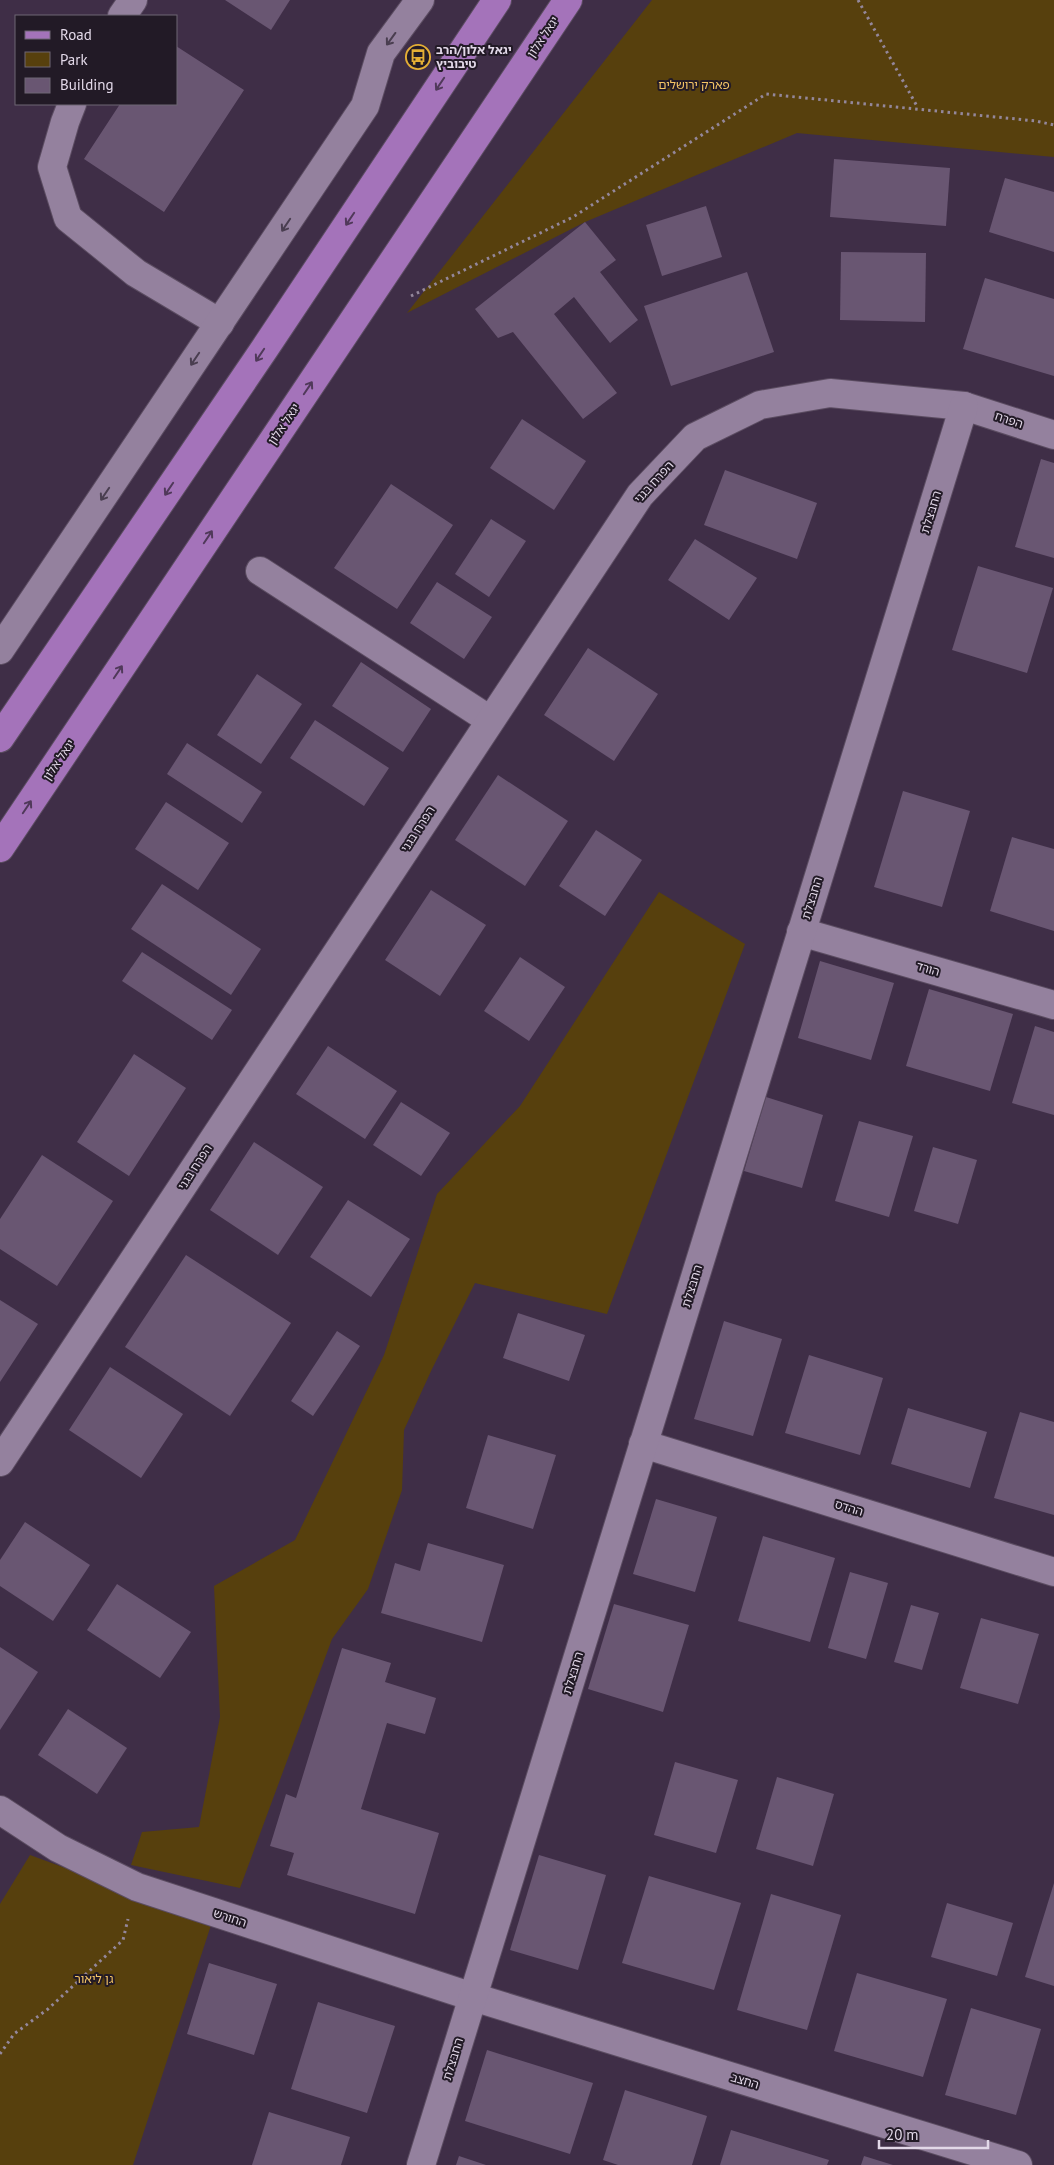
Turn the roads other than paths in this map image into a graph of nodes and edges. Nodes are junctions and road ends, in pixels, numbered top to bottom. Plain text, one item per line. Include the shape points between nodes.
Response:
1 (133, 0) edge
2 (420, 0) edge
3 (497, 0) edge
4 (568, 0) edge
5 (123, 15) edge
6 (72, 105) edge
7 (220, 323) junction
8 (964, 406) junction
9 (1054, 435) edge
10 (260, 571) dead end
11 (0, 650) edge
12 (490, 720) junction
13 (0, 738) edge
14 (0, 848) edge
15 (801, 932) junction
16 (1054, 1005) edge
17 (644, 1444) junction
18 (0, 1462) edge
19 (1054, 1572) edge
20 (0, 1810) edge
21 (473, 1997) junction
22 (421, 2165) edge
23 (1018, 2165) edge

1 - 5 street
2 -> 7 street via 381,53 365,106
3 -> 13 main road
14 -> 4 main road, יגאל אלון
6 - 7 street via 52,167 68,218 136,273
7 -> 11 street
8 - 9 street, הפרח
8 - 12 street, הפרח בגני via 830,393 760,405 695,437 640,495
8 - 15 street, החבצלת
10 - 12 street
12 - 18 street, הפרח בגני
15 - 16 street, הורד
15 - 17 street, החבצלת
17 - 19 street, ההדס
17 - 21 street, החבצלת
20 - 21 street, החורש via 58,1848 137,1887
21 - 22 street, החבצלת
21 - 23 street, החצב

